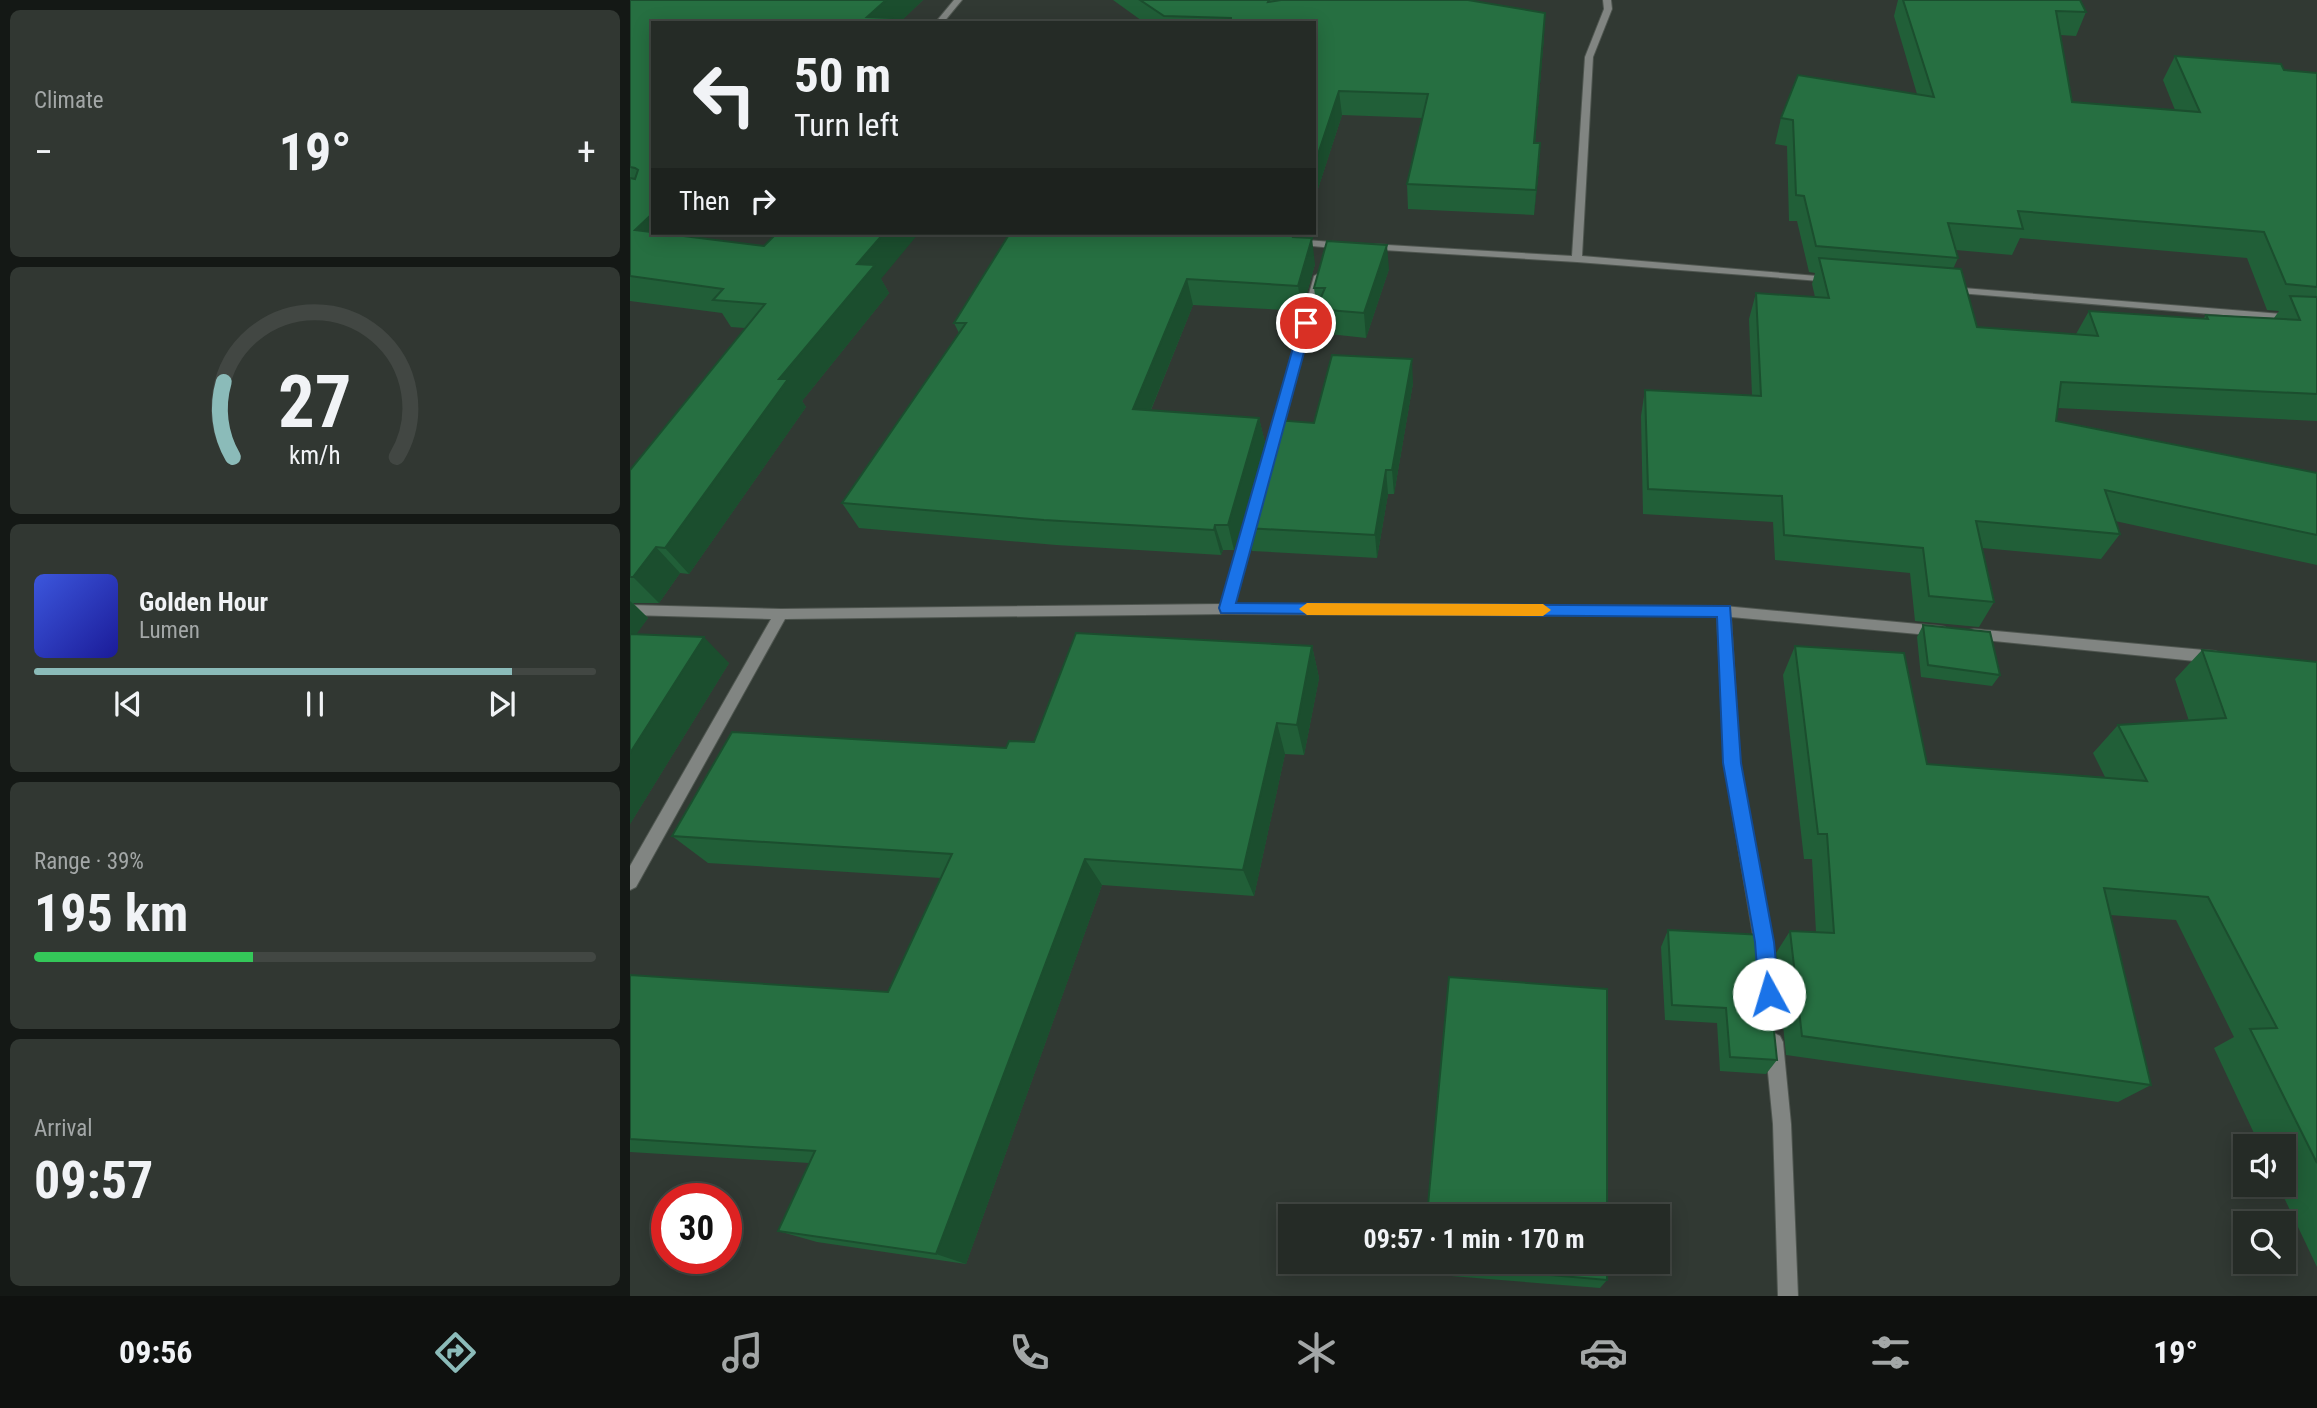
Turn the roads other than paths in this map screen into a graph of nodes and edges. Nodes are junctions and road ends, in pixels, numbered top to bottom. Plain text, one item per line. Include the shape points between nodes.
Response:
1 (958, 0) edge
2 (1607, 0) edge
3 (941, 21) edge
4 (1286, 242) edge
5 (1328, 245) junction
6 (1577, 259) junction
7 (1838, 280) edge
8 (1933, 288) edge
9 (2317, 320) edge
10 (1272, 447) edge
11 (1257, 501) edge
12 (1227, 608) junction
13 (630, 610) edge
14 (1724, 611) junction
15 (781, 614) junction
16 (2234, 658) edge
17 (630, 882) edge
18 (1767, 968) edge
19 (1772, 1020) edge
20 (1788, 1296) edge

1 - 3 street
2 - 6 street via 1608,9 1589,57
4 - 5 street
5 - 6 street
5 - 10 street
6 - 7 street
8 - 9 street
11 - 12 street
12 - 14 street
12 - 15 street
13 - 15 street
14 - 16 street
14 - 18 street via 1732,763
15 - 17 street
19 - 20 street via 1782,1124

